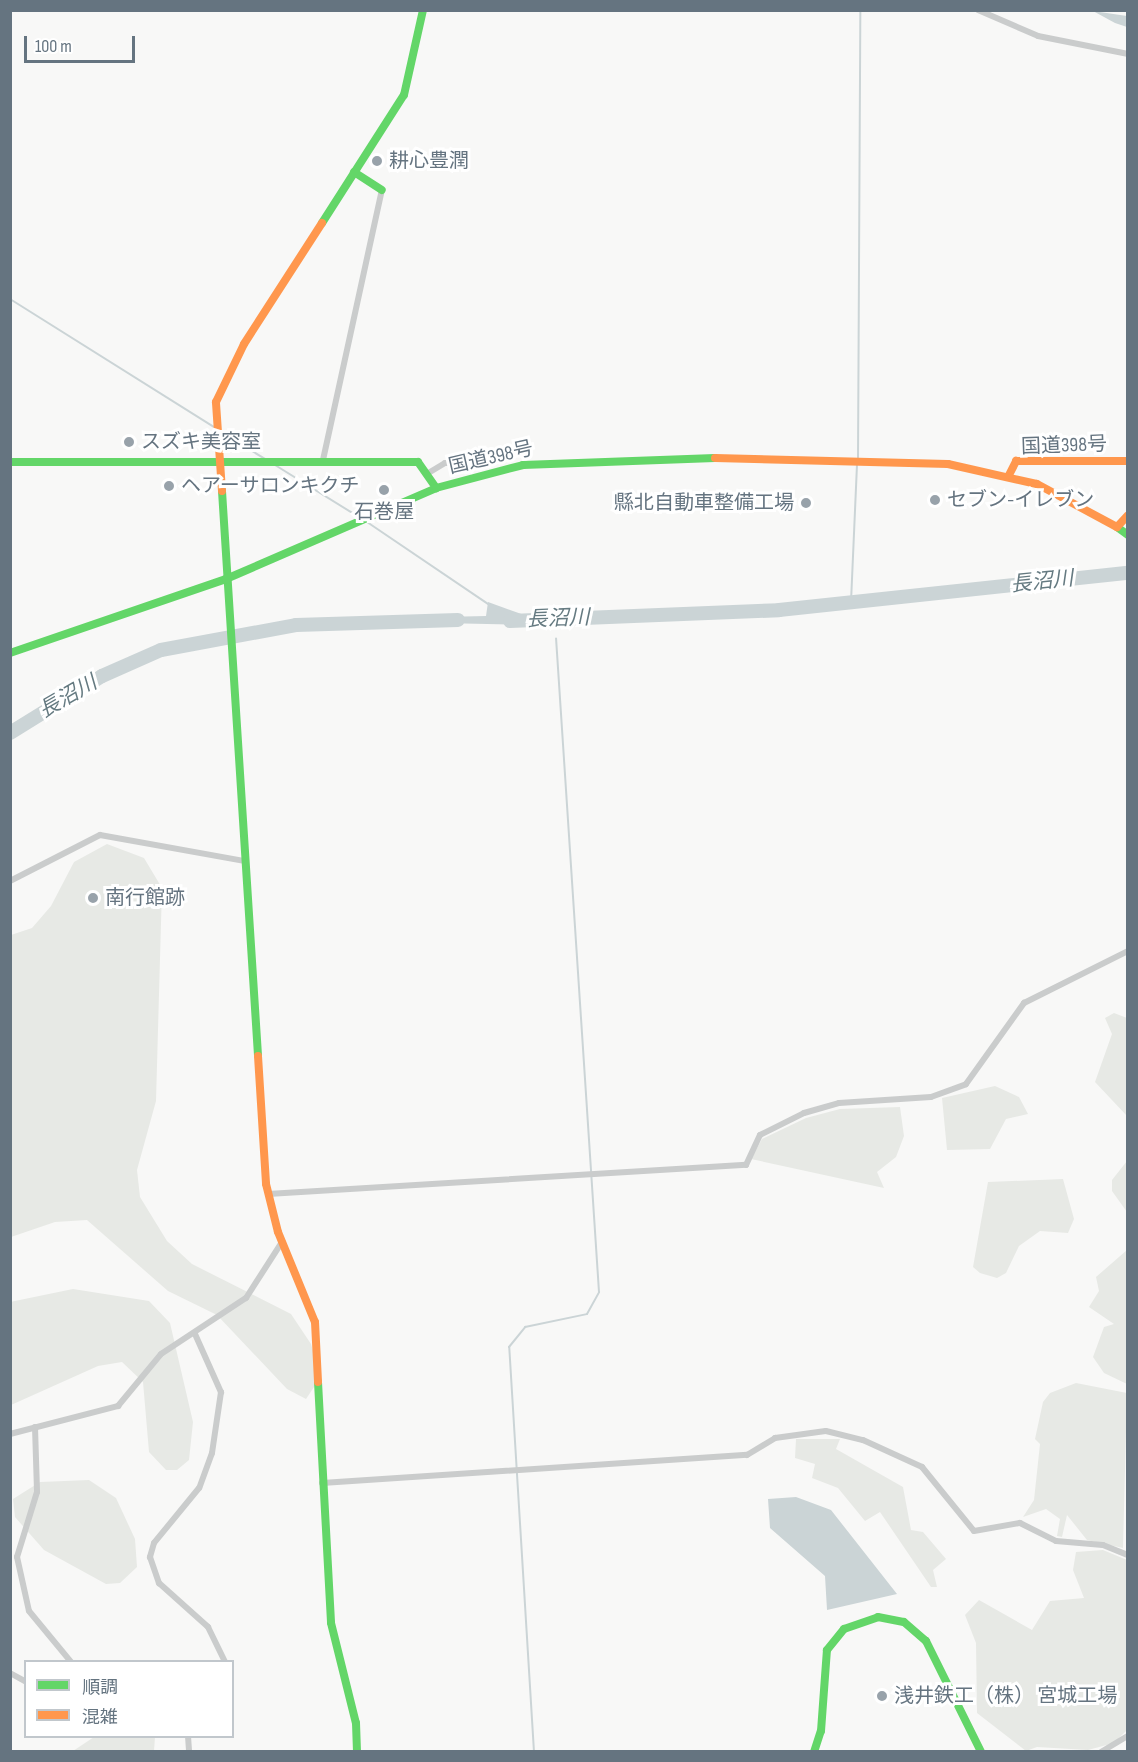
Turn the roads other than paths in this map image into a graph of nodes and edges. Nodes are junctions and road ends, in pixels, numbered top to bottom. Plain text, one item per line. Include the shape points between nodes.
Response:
1 (423, 10) edge
2 (978, 10) edge
3 (1128, 54) edge
4 (354, 172) junction
5 (382, 190) joint
6 (216, 460) junction
7 (323, 460) junction
8 (1128, 461) edge
9 (10, 462) edge
10 (476, 463) dead end
11 (430, 472) junction
12 (1009, 475) junction
13 (436, 489) junction
14 (1128, 515) edge
15 (1117, 527) junction
16 (1128, 536) edge
17 (226, 579) junction
18 (10, 653) edge
19 (244, 861) junction
20 (10, 881) edge
21 (1128, 951) edge
22 (268, 1194) junction
23 (282, 1242) junction
24 (195, 1334) junction
25 (35, 1427) junction
26 (10, 1434) edge
27 (322, 1483) junction
28 (1128, 1555) edge
29 (69, 1660) edge
30 (224, 1660) edge
31 (10, 1673) edge
32 (24, 1681) edge
33 (1128, 1736) edge
34 (357, 1752) edge
35 (814, 1752) edge
36 (981, 1752) edge
37 (1101, 1752) edge

1 - 4 main road via 404,95
2 - 3 street via 1038,36
4 - 5 main road
4 - 6 main road via 228,371 216,402
5 - 7 street
6 - 7 main road
6 - 9 main road
6 - 17 main road
7 - 11 main road via 418,462
8 - 12 main road, 国道398号 via 1016,461
10 - 11 street via 444,464
11 - 13 main road
12 - 13 main road, 国道398号 via 868,459 574,459 493,471
12 - 15 main road, 国道398号 via 1058,494
13 - 17 main road, 国道398号
14 - 15 main road
15 - 16 main road, 国道398号
17 - 18 main road, 国道398号
17 - 19 main road
19 - 20 street via 99,835
19 - 22 main road
21 - 22 street via 1024,1003 1002,1027 980,1072 949,1092 822,1106 760,1135 746,1165
22 - 23 main road
23 - 24 street via 246,1298
23 - 27 main road via 315,1322
24 - 25 street via 161,1354 118,1406
24 - 30 street via 221,1392 212,1453 198,1488 154,1543 150,1557 159,1583 208,1627
25 - 26 street
25 - 29 street via 37,1492 17,1557 29,1611
27 - 28 street via 747,1455 776,1438 826,1431 862,1440 922,1467 974,1531 1020,1523 1056,1541 1103,1545
27 - 34 main road via 333,1643 353,1710
31 - 32 street
33 - 37 street
35 - 36 main road via 827,1650 844,1629 878,1617 904,1622 926,1641

